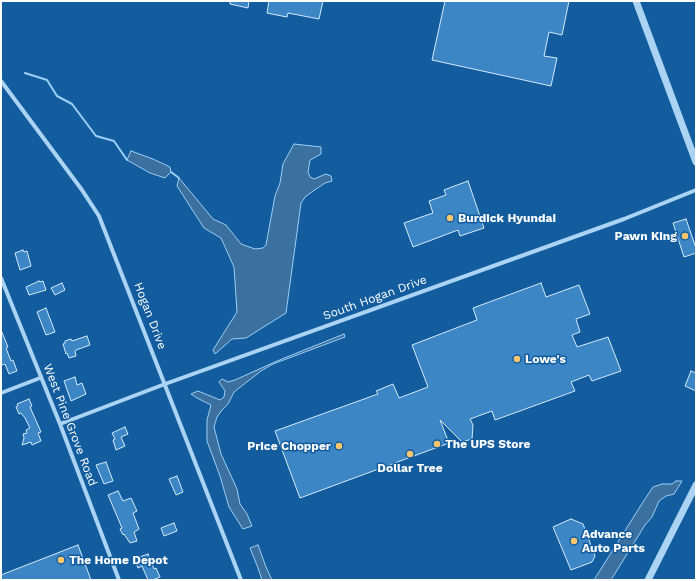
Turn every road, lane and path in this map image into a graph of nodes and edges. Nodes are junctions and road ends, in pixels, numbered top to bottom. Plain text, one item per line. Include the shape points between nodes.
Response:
1 (636, 1) edge
2 (1, 82) edge
3 (696, 162) edge
4 (696, 190) edge
5 (1, 278) edge
6 (40, 378) junction
7 (166, 384) junction
8 (1, 393) edge
9 (60, 424) junction
10 (696, 485) edge
11 (119, 580) edge
12 (241, 580) edge
13 (648, 580) edge

1 - 3 street
2 - 7 street, Hogan Drive via 99,216
4 - 7 street, South Hogan Drive via 624,220
5 - 6 street, West Pine Grove Road
6 - 8 street
6 - 9 street, West Pine Grove Road
7 - 9 street, South Hogan Drive
7 - 12 street, Hogan Drive
9 - 11 street, West Pine Grove Road
10 - 13 street

